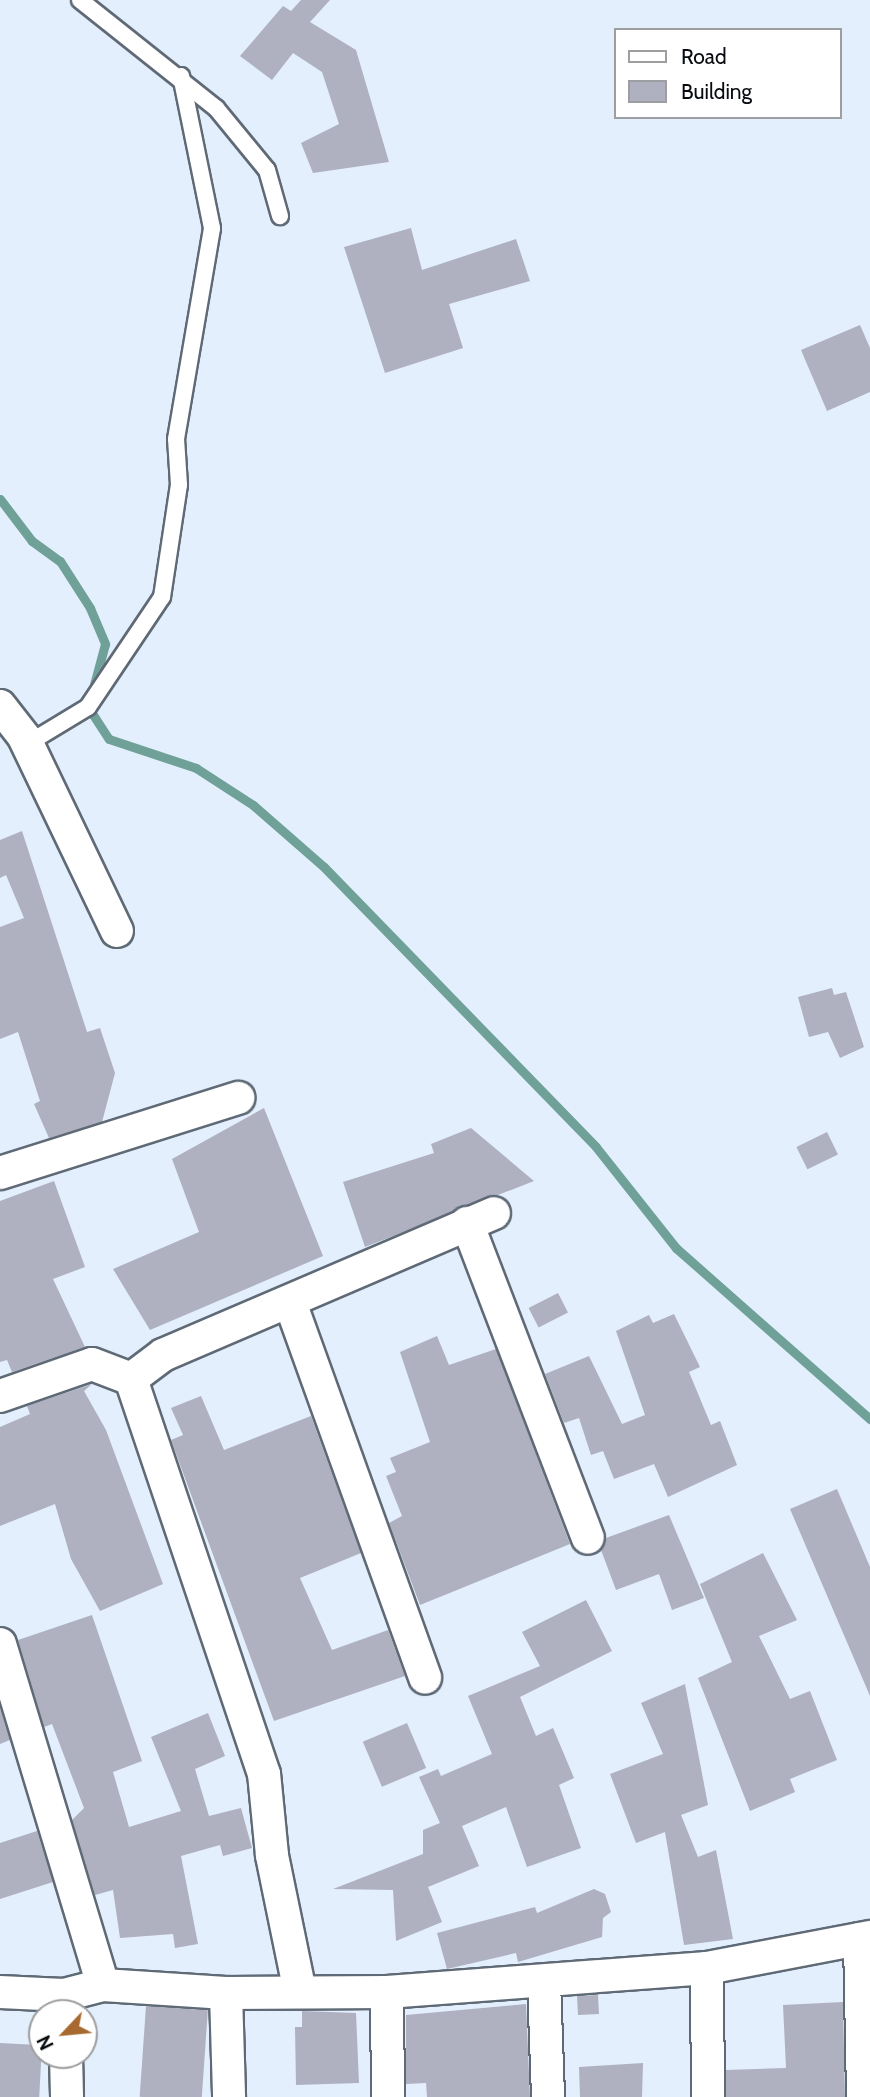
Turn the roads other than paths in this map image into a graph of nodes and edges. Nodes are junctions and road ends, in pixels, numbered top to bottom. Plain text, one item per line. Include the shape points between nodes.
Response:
1 (80, 0) edge
2 (181, 76) junction
3 (280, 216) dead end
4 (0, 706) edge
5 (27, 744) junction
6 (117, 931) dead end
7 (238, 1098) dead end
8 (0, 1173) edge
9 (291, 1305) junction
10 (131, 1379) junction
11 (0, 1396) edge
12 (588, 1538) dead end
13 (0, 1644) edge
14 (425, 1678) dead end
15 (865, 1938) edge
16 (706, 1968) junction
17 (544, 1982) junction
18 (103, 1985) junction
19 (0, 1992) edge
20 (300, 1992) junction
21 (387, 1992) junction
22 (226, 1993) junction
23 (38, 1999) edge
24 (75, 1999) edge
25 (66, 2069) edge
26 (67, 2097) edge
27 (229, 2097) edge
28 (388, 2097) edge
29 (548, 2097) edge
30 (708, 2097) edge
31 (863, 2097) edge

1 - 2 lane
2 - 3 lane via 267,170
2 - 5 lane via 212,228 176,439 179,485 162,597 88,707
4 - 5 street
5 - 6 street
7 - 8 street
9 - 10 street via 163,1355
9 - 12 street via 481,1218
9 - 14 street
10 - 11 street via 92,1364
10 - 20 street via 264,1774 272,1855
13 - 18 street
15 - 16 street
15 - 31 street
16 - 17 street
16 - 30 street
17 - 21 street
17 - 29 street
18 - 22 street
18 - 24 street
19 - 23 street
20 - 21 street
20 - 22 street
21 - 28 street
22 - 27 street
25 - 26 street

